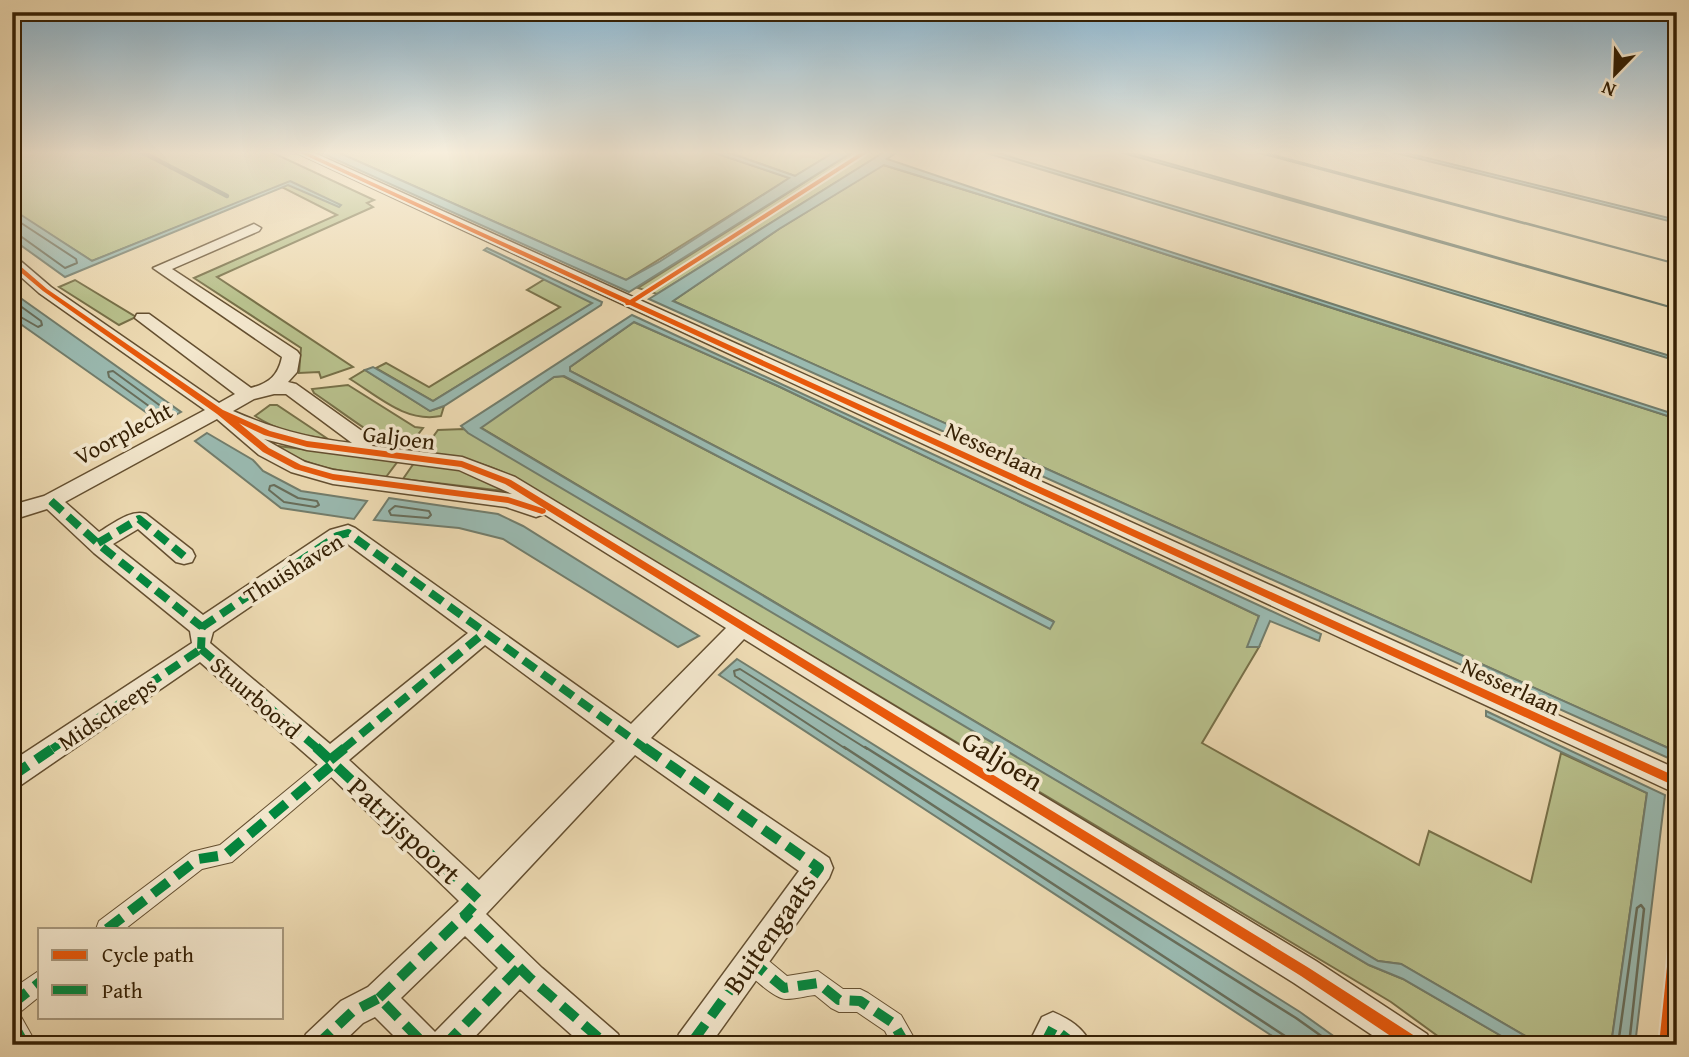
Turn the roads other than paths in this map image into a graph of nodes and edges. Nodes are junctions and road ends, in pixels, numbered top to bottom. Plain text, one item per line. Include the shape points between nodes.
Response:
1 (407, 200) edge
2 (254, 228) dead end
3 (12, 261) edge
4 (12, 274) edge
5 (45, 290) junction
6 (144, 318) dead end
7 (273, 388) junction
8 (248, 395) junction
9 (220, 412) junction
10 (362, 452) junction
11 (51, 501) junction
12 (12, 513) edge
13 (565, 519) junction
14 (100, 545) junction
15 (184, 556) dead end
16 (741, 627) junction
17 (485, 633) junction
18 (201, 638) junction
19 (632, 739) junction
20 (332, 761) junction
21 (12, 776) edge
22 (1677, 782) edge
23 (472, 907) junction
24 (108, 928) edge
25 (750, 960) junction
26 (519, 968) junction
27 (38, 984) edge
28 (379, 998) junction
29 (12, 1004) edge
30 (12, 1022) edge
31 (25, 1045) edge
32 (317, 1045) edge
33 (425, 1045) edge
34 (445, 1045) edge
35 (607, 1045) edge
36 (690, 1045) edge
37 (906, 1045) edge
38 (1044, 1045) edge
39 (1075, 1045) edge
40 (1416, 1045) edge

1 - 22 street, Nesserlaan
2 - 7 street via 161,268 290,355 288,372
3 - 5 street, Galjoen
4 - 5 street, Galjoen
5 - 9 street, Galjoen
6 - 8 street
7 - 8 street
7 - 10 street, Galjoen via 290,388 362,440
8 - 9 street
9 - 10 street, Galjoen via 267,433
9 - 11 street, Voorplecht
9 - 13 street, Galjoen via 267,450 298,467 333,477 508,500
10 - 13 street, Galjoen via 462,464 508,482
11 - 12 street, Voorplecht
11 - 14 street
13 - 16 street, Galjoen
14 - 15 street via 139,519
14 - 18 street, Stuurboord
16 - 19 street
16 - 40 street, Galjoen via 1305,972
17 - 18 street, Thuishaven via 348,533 337,536
17 - 19 street, Thuishaven
17 - 20 street
18 - 20 street, Stuurboord
18 - 21 street, Midscheeps
19 - 23 street
19 - 25 street, Buitengaats via 819,868
20 - 23 street, Patrijspoort
20 - 24 street via 225,855 198,859
23 - 26 street, Patrijspoort
23 - 28 street
25 - 36 street, Buitengaats
25 - 37 street via 784,988 818,983 839,1000 860,1000 893,1023
26 - 34 street
26 - 35 street, Patrijspoort
27 - 29 street
28 - 32 street via 352,1012
28 - 33 street
30 - 31 street
38 - 39 street via 1053,1028

